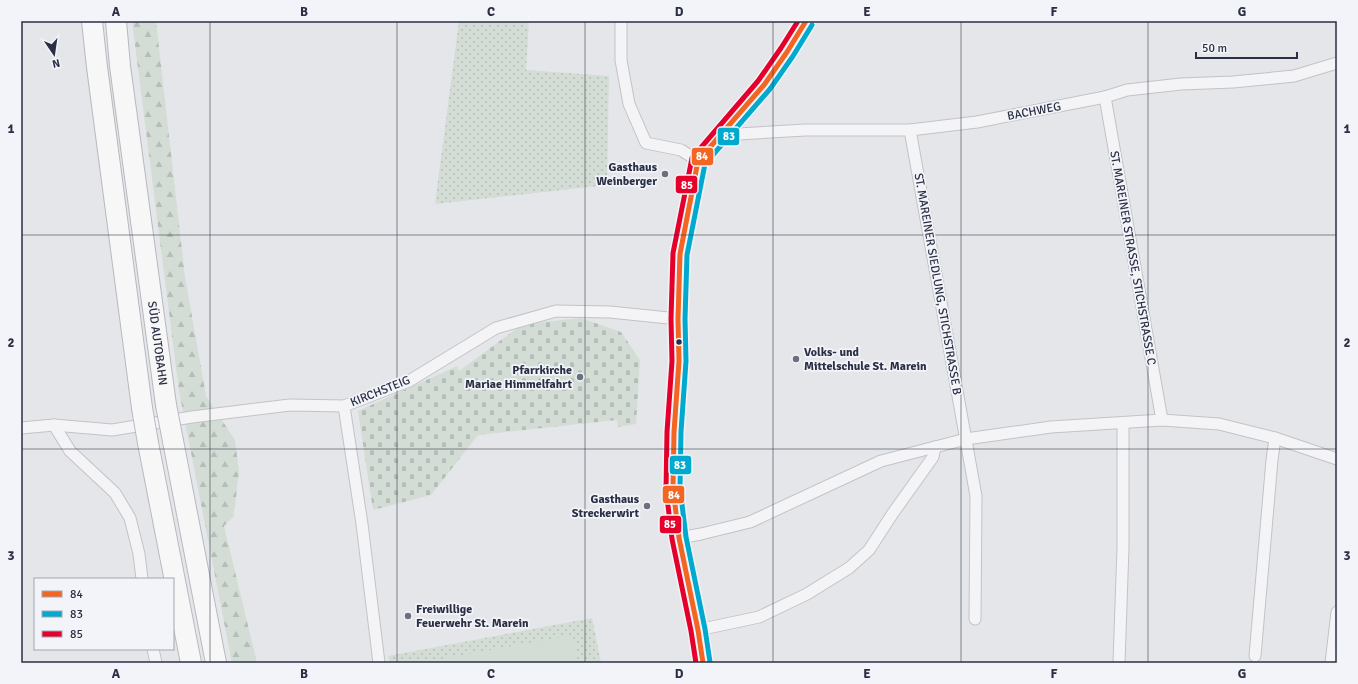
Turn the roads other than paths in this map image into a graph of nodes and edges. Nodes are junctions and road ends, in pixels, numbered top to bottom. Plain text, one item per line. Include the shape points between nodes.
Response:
1 (92, 21) edge
2 (116, 21) edge
3 (621, 21) edge
4 (806, 21) edge
5 (1337, 63) edge
6 (1105, 97) junction
7 (729, 126) junction
8 (910, 130) junction
9 (698, 161) junction
10 (678, 319) junction
11 (344, 406) junction
12 (1162, 420) junction
13 (1123, 423) junction
14 (54, 425) junction
15 (21, 428) edge
16 (966, 438) junction
17 (1275, 438) junction
18 (934, 447) junction
19 (1337, 459) edge
20 (679, 538) junction
21 (142, 578) edge
22 (1337, 612) edge
23 (975, 618) dead end
24 (698, 630) junction
25 (153, 650) edge
26 (1255, 656) dead end
27 (156, 663) edge
28 (192, 663) edge
29 (216, 663) edge
30 (379, 663) edge
31 (703, 663) edge
32 (1119, 663) edge
33 (1331, 663) edge

1 - 28 highway, SÜD AUTOBAHN, bridge via 142,408
2 - 29 highway, SÜD AUTOBAHN, bridge via 166,405
3 - 9 street via 621,60 629,104 646,143 681,150
4 - 7 street via 764,85
5 - 6 street, BACHWEG via 1294,76 1181,84 1127,90
6 - 8 street, BACHWEG via 977,122
6 - 12 street, ST. MAREINER STRASSE, STICHSTRASSE C
7 - 8 street, BACHWEG via 739,134 805,130
7 - 9 street
8 - 16 street, ST. MAREINER SIEDLUNG, STICHSTRASSE B
9 - 10 street via 680,254
10 - 11 street, KIRCHSTEIG via 610,312 556,312 496,328 409,381
10 - 20 street via 679,361 673,488
11 - 14 street, KIRCHSTEIG via 290,405 112,430
11 - 30 street
12 - 13 street
12 - 17 street via 1219,424
13 - 16 street via 1051,427
13 - 32 street via 1123,547
14 - 15 street, KIRCHSTEIG
14 - 21 street via 70,451 115,493 130,518
16 - 18 street
16 - 23 street, ST. MAREINER SIEDLUNG, STICHSTRASSE B via 976,496
17 - 19 street
17 - 26 street
18 - 20 street via 881,460 750,522
18 - 24 street via 933,458 869,550 849,568 807,594 759,617
20 - 24 street
22 - 33 street
24 - 31 street
25 - 27 street

